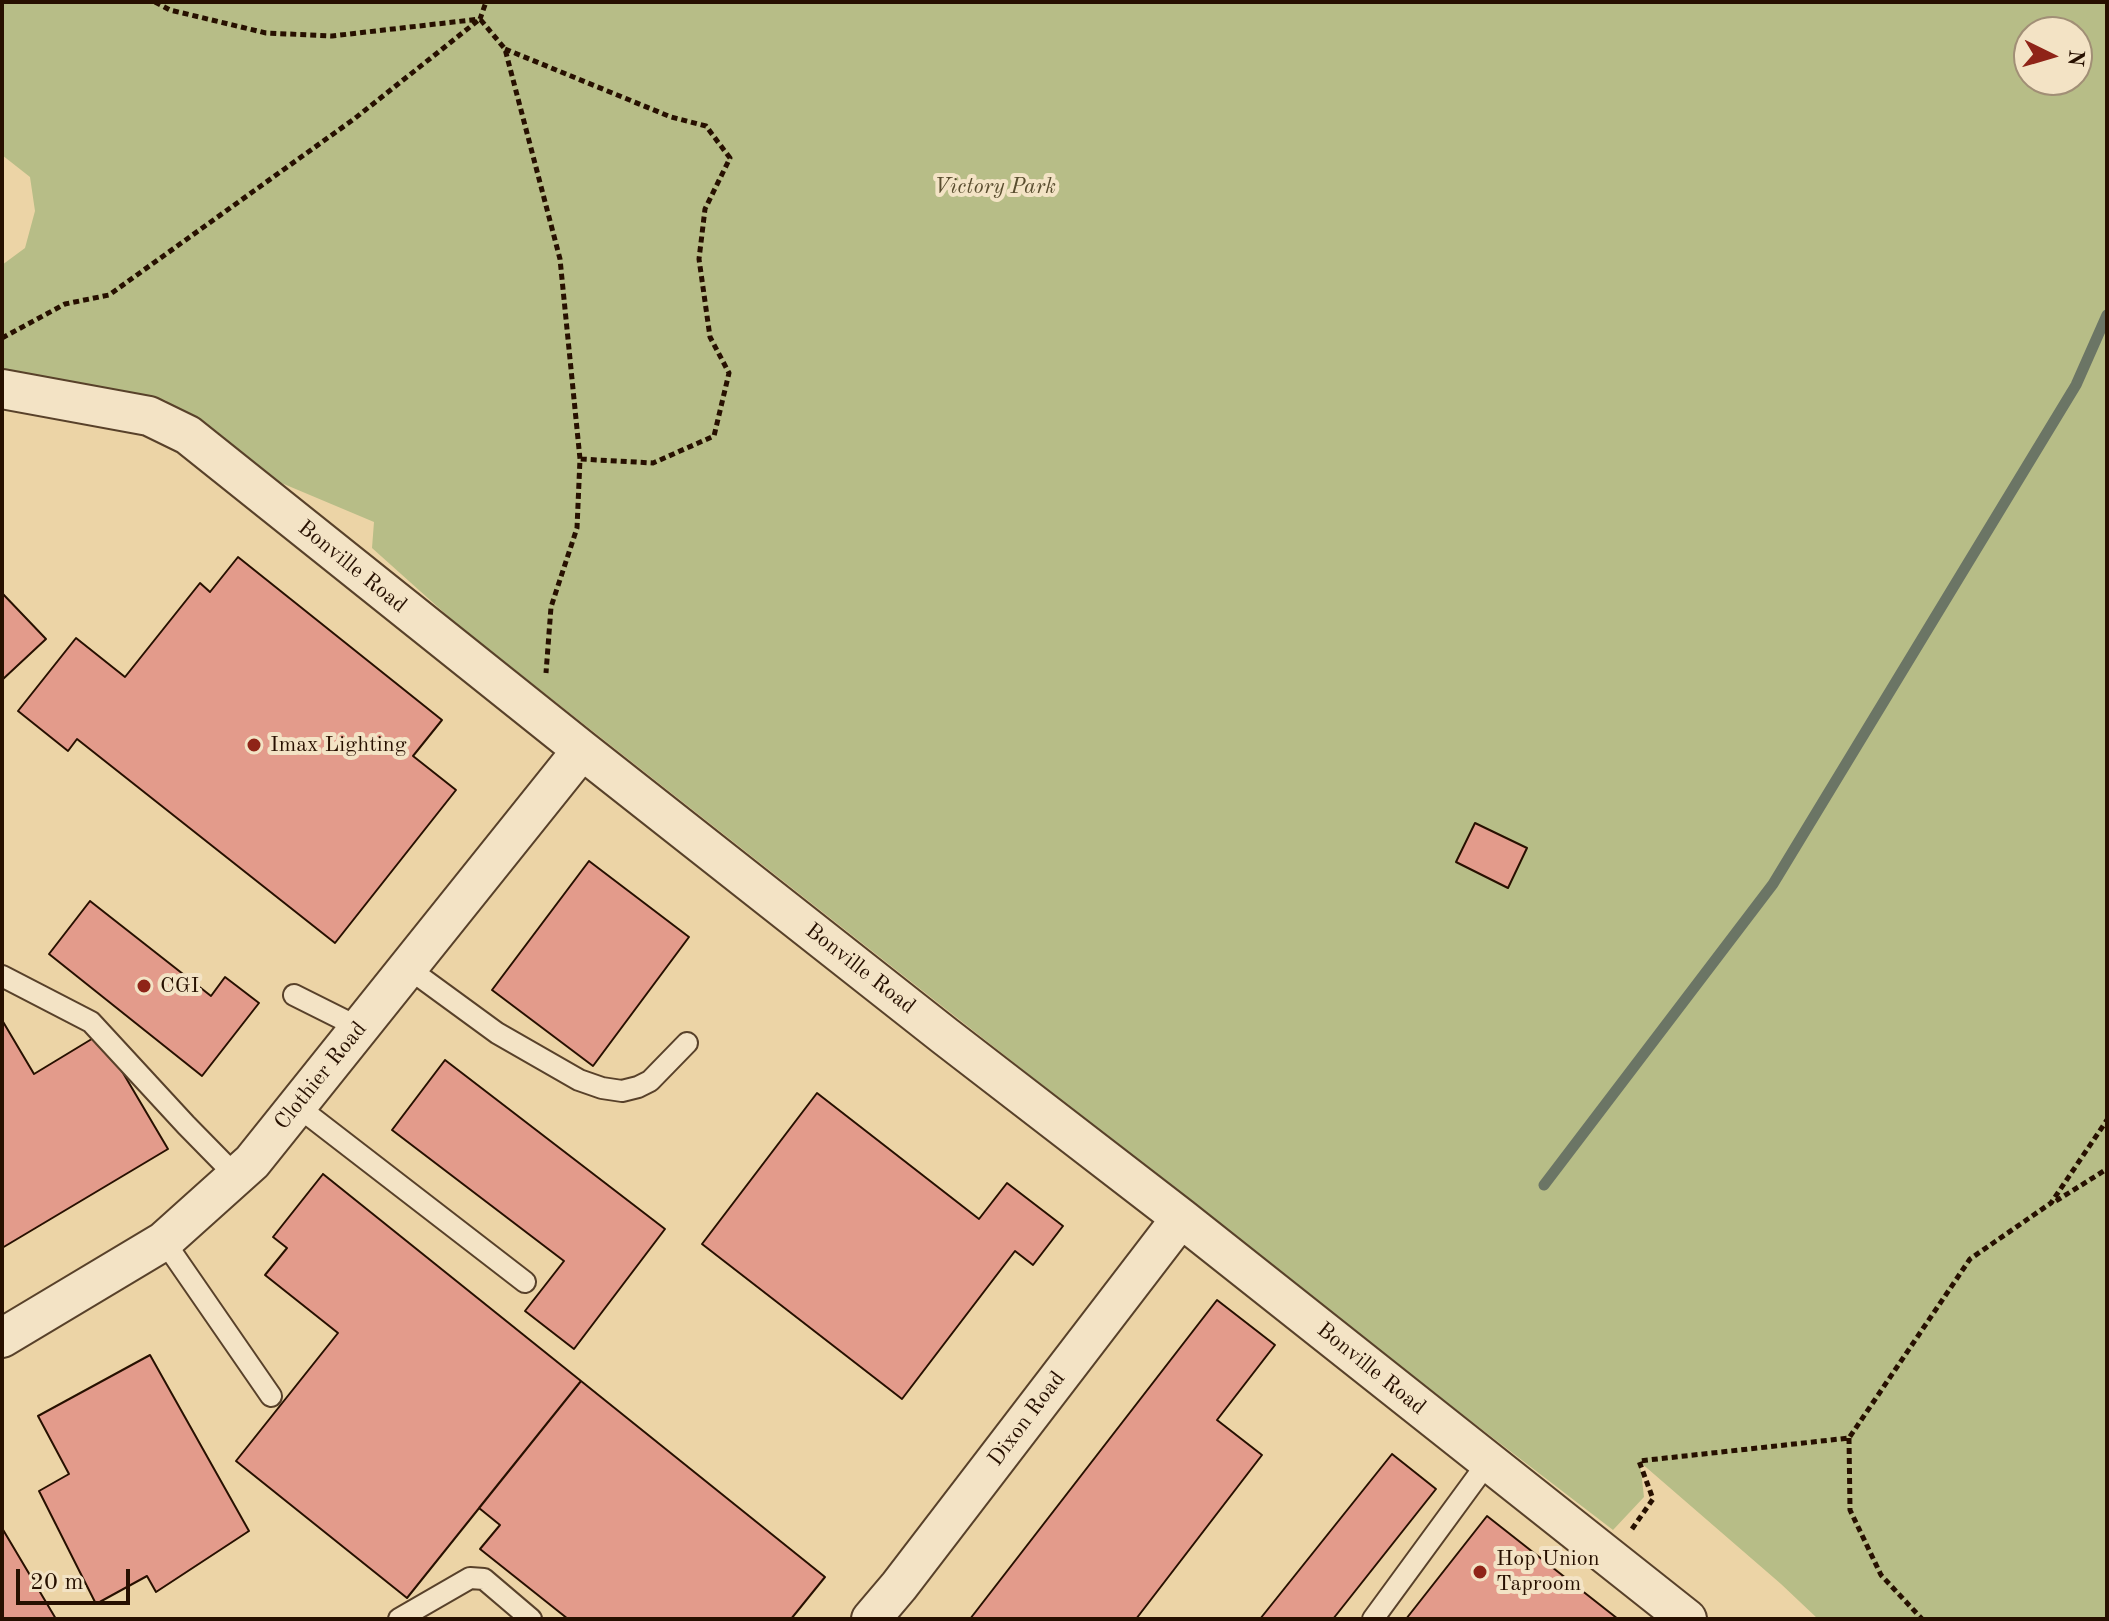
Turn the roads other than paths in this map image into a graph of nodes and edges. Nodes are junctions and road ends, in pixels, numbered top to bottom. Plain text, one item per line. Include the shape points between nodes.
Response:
1 (2, 389) edge
2 (582, 750) junction
3 (408, 968) junction
4 (2, 976) edge
5 (294, 995) dead end
6 (360, 1028) junction
7 (687, 1043) dead end
8 (297, 1106) junction
9 (236, 1176) junction
10 (1181, 1218) junction
11 (164, 1241) junction
12 (525, 1282) dead end
13 (2, 1338) edge
14 (271, 1396) dead end
15 (1488, 1462) junction
16 (399, 1619) edge
17 (531, 1619) edge
18 (871, 1619) edge
19 (1373, 1619) edge
20 (1687, 1619) edge

1 - 2 street, Bonville Road via 149,416 188,435
2 - 3 street, Clothier Road
2 - 10 street, Bonville Road
3 - 6 street, Clothier Road
3 - 7 lane via 497,1033 602,1088 622,1091 650,1081
4 - 9 lane via 91,1022
5 - 6 lane
6 - 8 street, Clothier Road
8 - 9 street, Clothier Road
8 - 12 lane
9 - 11 street, Clothier Road
10 - 15 street, Bonville Road
10 - 18 street, Dixon Road
11 - 13 street, Clothier Road
11 - 14 lane
15 - 19 lane
15 - 20 street, Bonville Road
16 - 17 lane via 470,1578 484,1579

